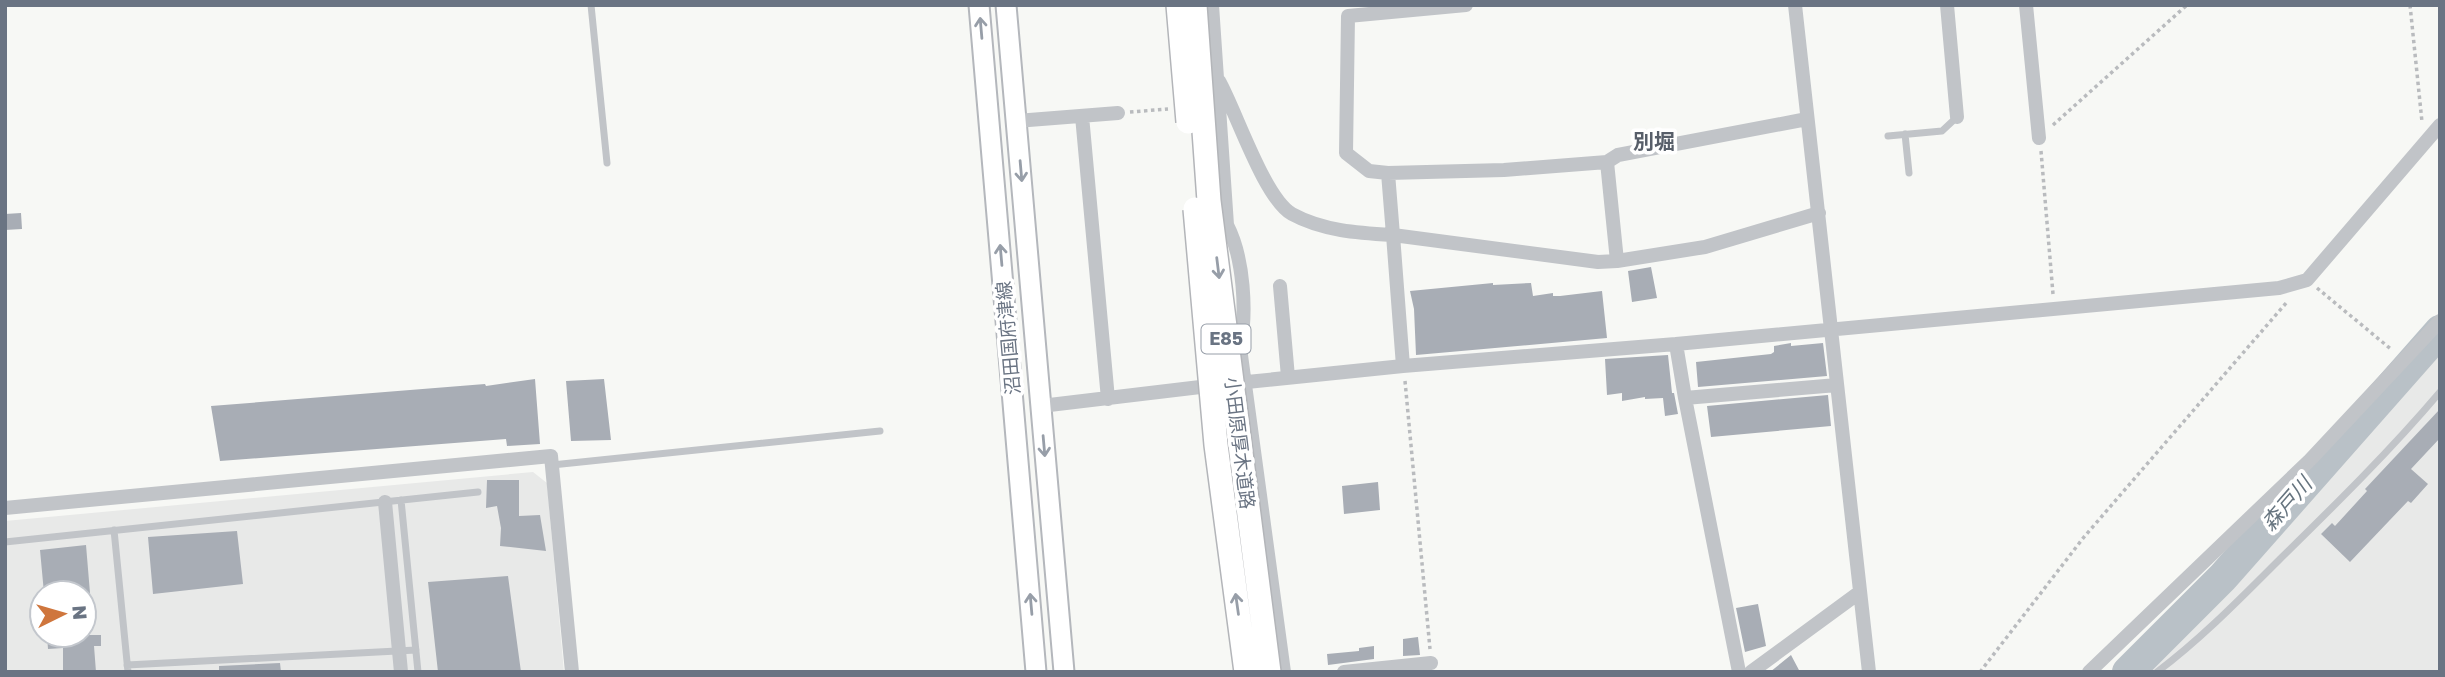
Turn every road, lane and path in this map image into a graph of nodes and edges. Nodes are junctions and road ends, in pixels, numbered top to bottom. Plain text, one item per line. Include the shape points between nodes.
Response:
1 (591, 5) edge
2 (979, 5) edge
3 (1006, 5) edge
4 (1178, 5) edge
5 (1195, 5) edge
6 (1212, 5) edge
7 (1466, 5) edge
8 (1795, 5) edge
9 (1947, 5) edge
10 (2026, 5) edge
11 (2187, 5) edge
12 (2410, 5) edge
13 (1348, 10) edge
14 (1217, 76) junction
15 (1118, 113) dead end
16 (1082, 116) junction
17 (1957, 117) joint
18 (1807, 120) junction
19 (1016, 121) junction
20 (2440, 125) edge
21 (1905, 134) junction
22 (1888, 136) dead end
23 (2039, 138) junction
24 (2424, 142) junction
25 (1607, 162) junction
26 (607, 163) dead end
27 (1388, 173) junction
28 (1909, 173) dead end
29 (1819, 213) junction
30 (1393, 235) junction
31 (1618, 261) junction
32 (2307, 280) junction
33 (1280, 286) dead end
34 (2055, 310) junction
35 (2440, 321) edge
36 (1831, 330) junction
37 (1676, 344) junction
38 (2404, 360) junction
39 (1403, 366) junction
40 (1288, 377) junction
41 (1245, 381) junction
42 (1837, 385) junction
43 (2440, 392) edge
44 (1685, 398) junction
45 (1108, 400) junction
46 (1041, 406) junction
47 (880, 431) dead end
48 (552, 465) junction
49 (478, 492) dead end
50 (401, 500) junction
51 (385, 502) junction
52 (5, 508) edge
53 (114, 530) junction
54 (5, 542) edge
55 (1860, 592) junction
56 (416, 650) junction
57 (398, 651) junction
58 (1431, 663) joint
59 (128, 668) edge
60 (401, 672) edge
61 (418, 672) edge
62 (572, 672) edge
63 (1037, 672) edge
64 (1063, 672) edge
65 (1246, 672) edge
66 (1269, 672) edge
67 (1284, 672) edge
68 (1343, 672) edge
69 (1739, 672) edge
70 (1751, 672) edge
71 (1869, 672) edge
72 (1980, 672) edge
73 (2089, 672) edge
74 (2157, 672) edge

1 - 26 lane
63 -> 2 main road, 沼田国府津線
3 - 19 main road, 沼田国府津線
65 -> 4 highway, 小田原厚木道路 / E85, bridge via 1216,445
5 -> 66 highway, 小田原厚木道路 / E85, bridge via 1209,201
6 - 14 street
7 - 13 street
8 - 18 street
9 - 17 street
10 - 23 street
11 - 23 path
12 - 24 path
13 - 27 street via 1346,153 1369,171
14 - 30 street via 1264,178 1289,212 1315,224
14 - 41 street via 1227,225 1237,243 1245,323 1240,348
15 - 16 street
16 - 19 street
16 - 45 street
17 - 21 lane via 1942,131
18 - 25 street via 1618,155
18 - 29 street
19 -> 46 main road, 沼田国府津線
20 - 24 street
21 - 22 lane
21 - 28 lane
23 - 34 path
24 - 32 street
25 - 27 street
25 - 31 street
27 - 30 street
29 - 31 street via 1705,247
29 - 36 street
30 - 31 street
30 - 39 street
32 - 34 street via 2279,288
32 - 38 path
32 - 72 path via 2084,537
33 - 40 street
34 - 36 street
35 - 38 street
36 - 37 street
36 - 42 street
37 - 39 street
37 - 44 street
38 - 73 street via 2310,460
39 - 40 street
39 - 58 path
40 - 41 street
41 - 45 street
41 - 67 street
42 - 44 street
42 - 55 street
43 - 74 lane via 2315,526
44 - 69 street
45 - 46 street
46 -> 64 main road, 沼田国府津線
47 - 48 lane
48 - 52 street via 551,456
48 - 62 street
49 - 50 lane
50 - 51 lane
50 - 56 lane
51 - 53 lane
51 - 57 street
53 - 54 lane
53 - 59 lane
55 - 70 street
55 - 71 street
56 - 57 lane
56 - 61 lane
57 - 59 lane
57 - 60 street
58 - 68 street

